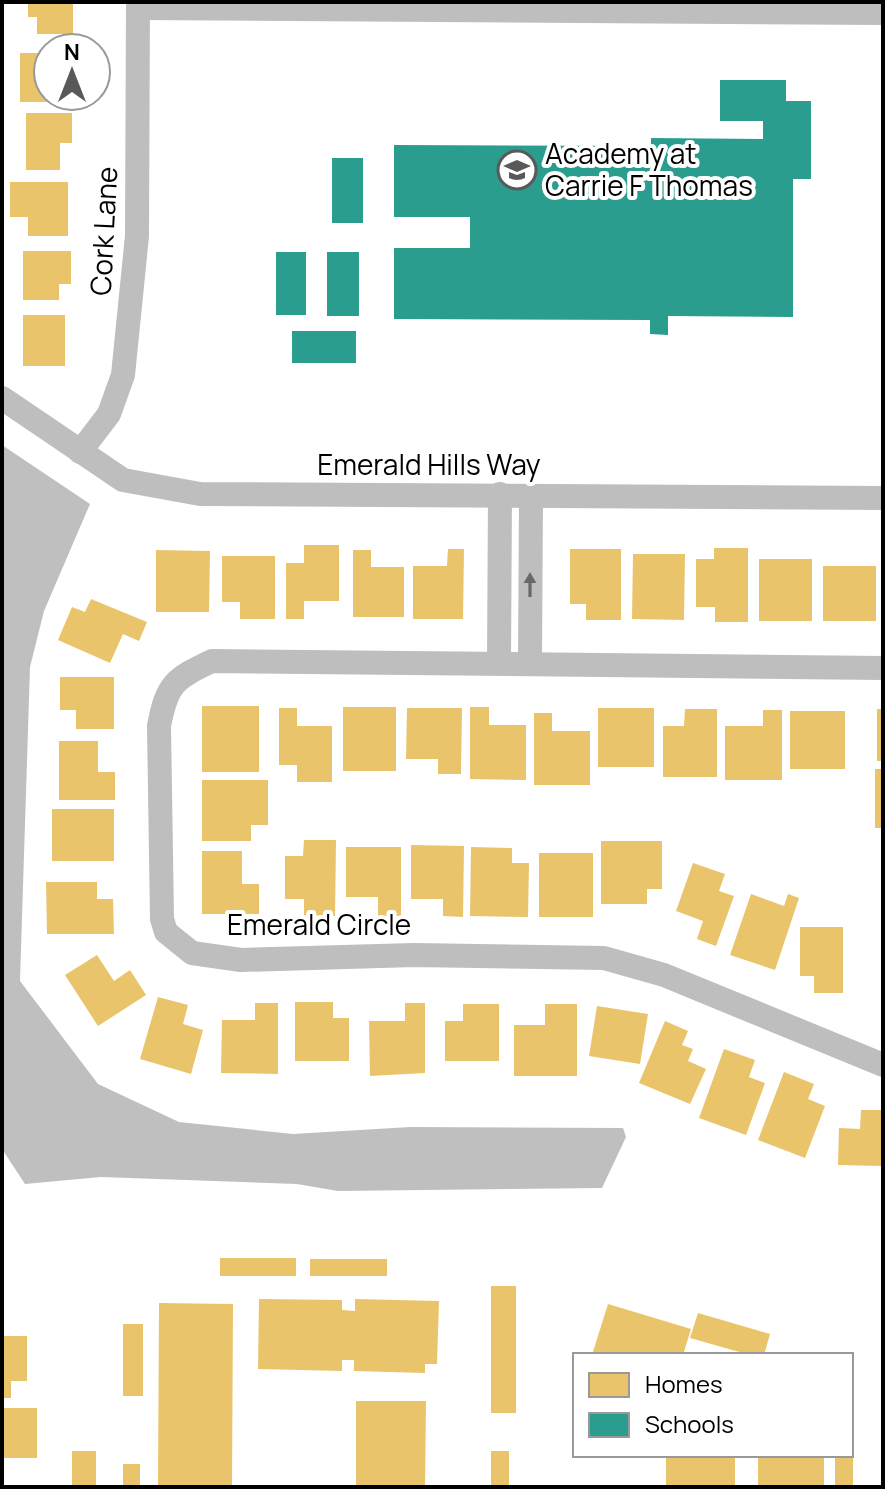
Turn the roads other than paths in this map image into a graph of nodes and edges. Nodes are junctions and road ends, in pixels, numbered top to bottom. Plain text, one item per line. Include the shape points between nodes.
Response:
1 (138, 5) edge
2 (883, 13) edge
3 (2, 398) edge
4 (80, 452) junction
5 (500, 494) junction
6 (531, 495) junction
7 (883, 498) edge
8 (499, 663) junction
9 (530, 663) junction
10 (883, 668) edge
11 (883, 1065) edge

1 - 2 street
1 - 4 street, Cork Lane via 137,236 123,375 109,414
3 - 4 street, Emerald Hills Way
4 - 5 street, Emerald Hills Way via 123,480 200,494
5 - 6 street, Emerald Hills Way
5 - 8 street
6 - 7 street, Emerald Hills Way
9 -> 6 street
8 - 9 street, Emerald Circle
8 - 11 street, Emerald Circle via 212,661 181,675 165,698 159,726 161,904 166,932 192,953 241,960 414,955 604,958 664,975
9 - 10 street, Emerald Circle

